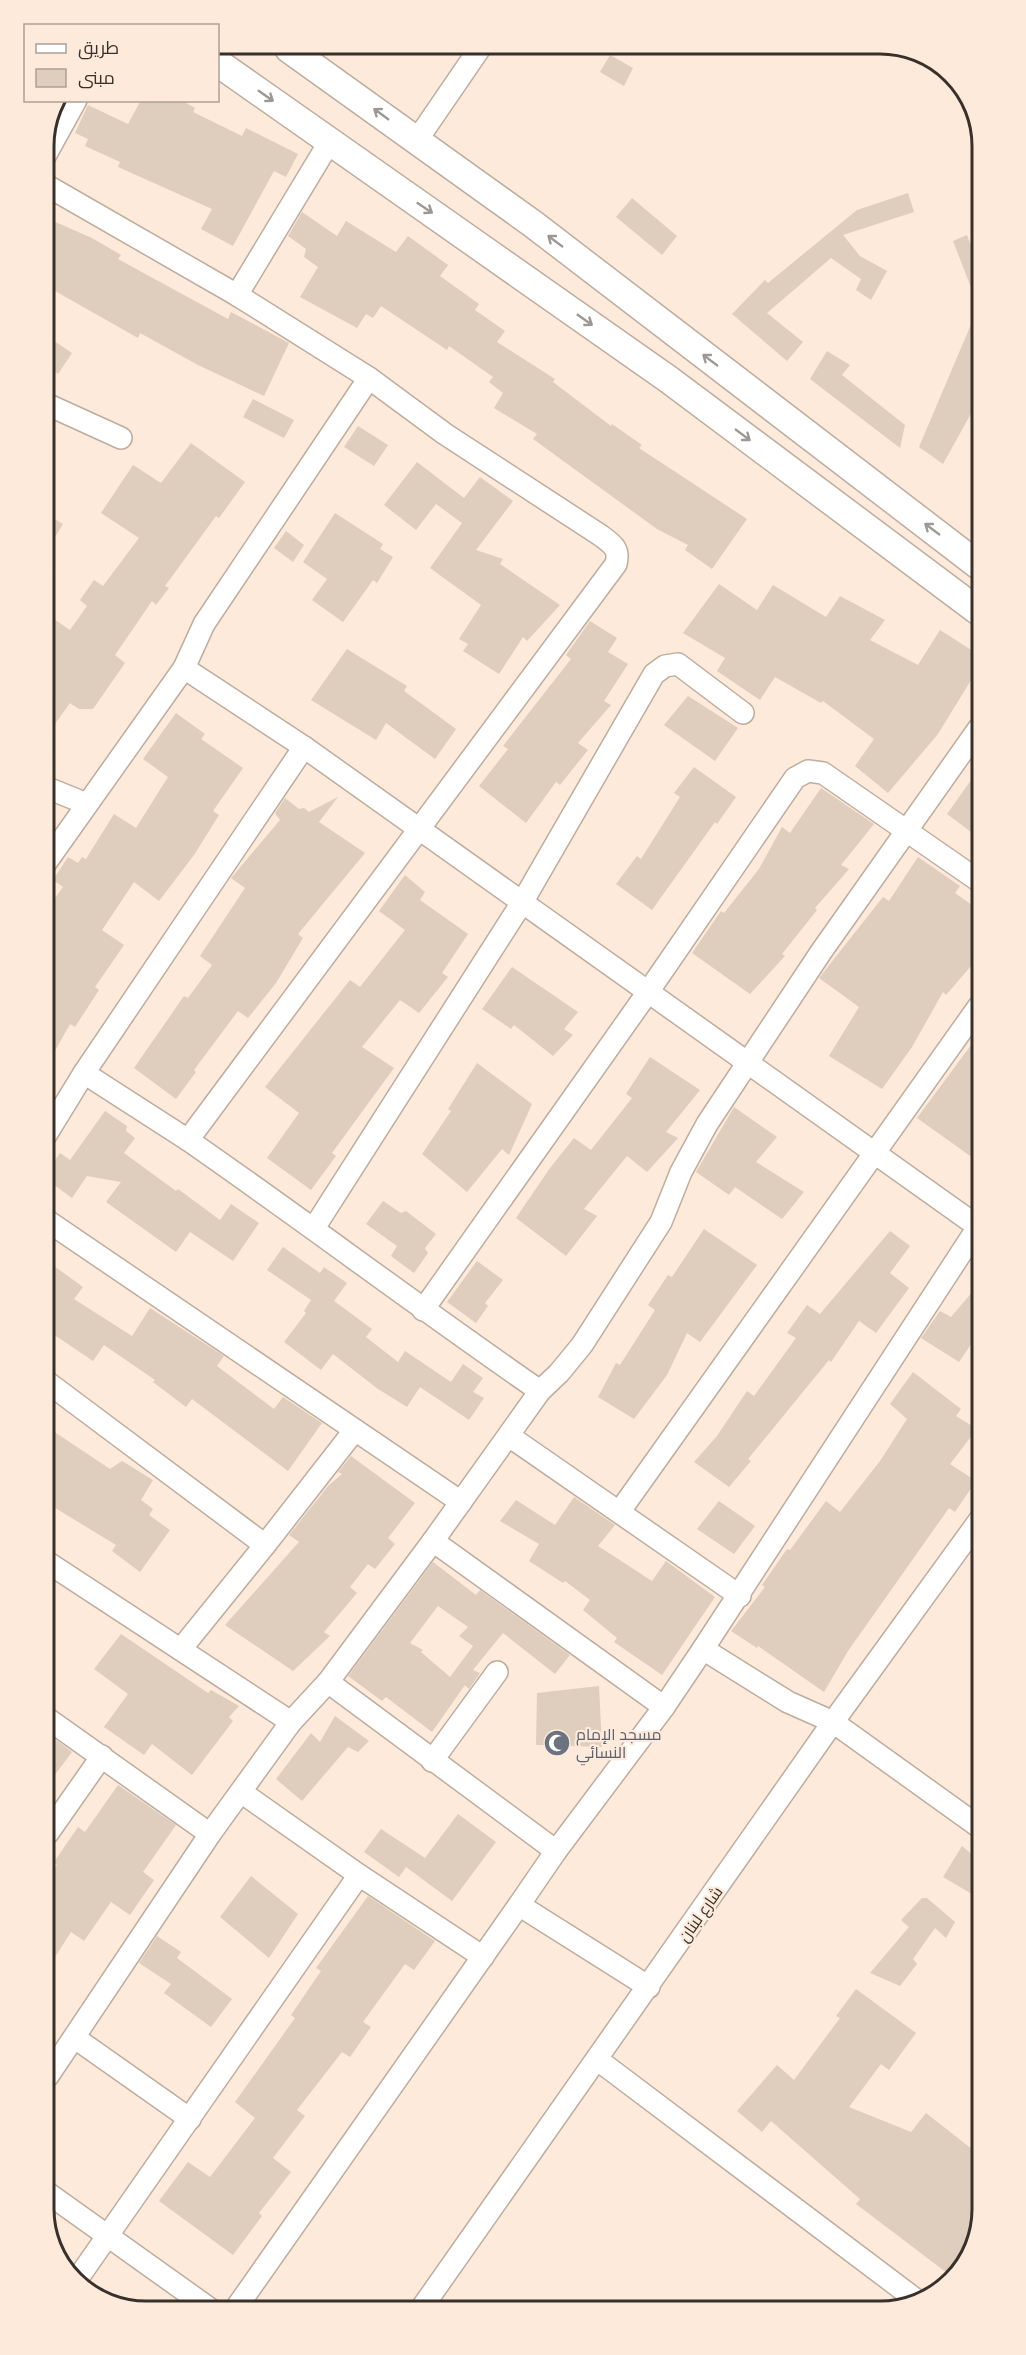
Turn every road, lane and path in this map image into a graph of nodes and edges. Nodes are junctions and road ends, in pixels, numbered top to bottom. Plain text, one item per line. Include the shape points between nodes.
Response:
1 (295, 54) edge
2 (476, 54) edge
3 (219, 64) edge
4 (75, 102) edge
5 (54, 140) edge
6 (417, 140) junction
7 (330, 141) junction
8 (54, 190) edge
9 (237, 295) junction
10 (369, 378) junction
11 (54, 408) edge
12 (121, 438) dead end
13 (972, 560) edge
14 (972, 607) edge
15 (184, 668) junction
16 (743, 713) dead end
17 (972, 738) edge
18 (304, 747) junction
19 (54, 791) edge
20 (87, 804) junction
21 (420, 830) junction
22 (908, 832) junction
23 (54, 851) edge
24 (972, 877) edge
25 (523, 901) junction
26 (648, 992) junction
27 (972, 1017) edge
28 (748, 1064) junction
29 (84, 1073) junction
30 (54, 1122) edge
31 (188, 1140) junction
32 (875, 1154) junction
33 (972, 1221) edge
34 (54, 1225) edge
35 (314, 1228) junction
36 (972, 1237) edge
37 (423, 1310) junction
38 (54, 1387) edge
39 (540, 1391) junction
40 (354, 1431) junction
41 (509, 1436) junction
42 (461, 1503) junction
43 (620, 1511) junction
44 (972, 1530) edge
45 (434, 1541) junction
46 (266, 1545) junction
47 (54, 1567) edge
48 (740, 1596) junction
49 (181, 1649) junction
50 (704, 1649) junction
51 (497, 1672) dead end
52 (328, 1682) junction
53 (664, 1707) junction
54 (291, 1722) junction
55 (833, 1722) junction
56 (54, 1723) edge
57 (102, 1756) junction
58 (432, 1761) junction
59 (241, 1792) junction
60 (972, 1822) edge
61 (54, 1824) edge
62 (210, 1834) junction
63 (556, 1851) junction
64 (359, 1875) junction
65 (519, 1905) junction
66 (483, 1956) junction
67 (649, 1987) junction
68 (75, 2038) junction
69 (598, 2060) junction
70 (54, 2068) edge
71 (190, 2119) junction
72 (54, 2198) edge
73 (108, 2237) junction
74 (81, 2274) edge
75 (911, 2296) edge
76 (199, 2301) edge
77 (241, 2301) edge
78 (427, 2301) edge

6 -> 1 main road
2 - 6 street
3 -> 7 main road
4 - 5 street
13 -> 6 main road via 533,224
7 - 9 street
7 -> 14 main road via 668,379
8 - 9 street
9 - 10 street
10 - 15 street via 204,624
10 - 21 street via 445,434 600,535 615,546 618,555 616,564
11 - 12 street
15 - 18 street
15 - 20 street
16 - 25 street via 678,664 665,666 654,674
17 - 22 street
18 - 21 street
18 - 29 street
19 - 20 street
20 - 23 street
21 - 25 street
21 - 31 street
22 - 24 street
22 - 26 street via 823,773 808,771 795,778
22 - 28 street via 821,952
25 - 26 street
25 - 35 street
26 - 28 street
26 - 37 street
27 - 32 street
28 - 32 street
28 - 39 street via 707,1124 681,1172 661,1222 634,1265 582,1345
29 - 30 street
29 - 31 street
31 - 35 street
32 - 33 street
32 - 43 street
34 - 40 street
35 - 37 street
36 - 48 street
37 - 39 street
38 - 46 street
39 - 41 street
40 - 42 street
40 - 46 street
41 - 42 street
41 - 43 street
42 - 45 street
43 - 48 street
44 - 55 street, شارع لبنان
45 - 52 street
45 - 53 street
46 - 49 street
47 - 49 street
48 - 50 street
49 - 54 street
50 - 53 street
50 - 55 street via 788,1702
51 - 58 street
52 - 54 street
52 - 58 street
53 - 63 street
54 - 59 street
55 - 60 street
55 - 67 street, شارع لبنان
56 - 57 street
57 - 61 street
57 - 62 street
58 - 63 street
59 - 62 street
59 - 64 street
62 - 68 street
63 - 65 street
64 - 66 street
64 - 71 street
65 - 66 street
65 - 67 street
66 - 77 street
67 - 69 street, شارع لبنان
68 - 70 street
68 - 71 street
69 - 75 street
69 - 78 street, شارع لبنان
71 - 73 street
72 - 73 street
73 - 74 street
73 - 76 street

